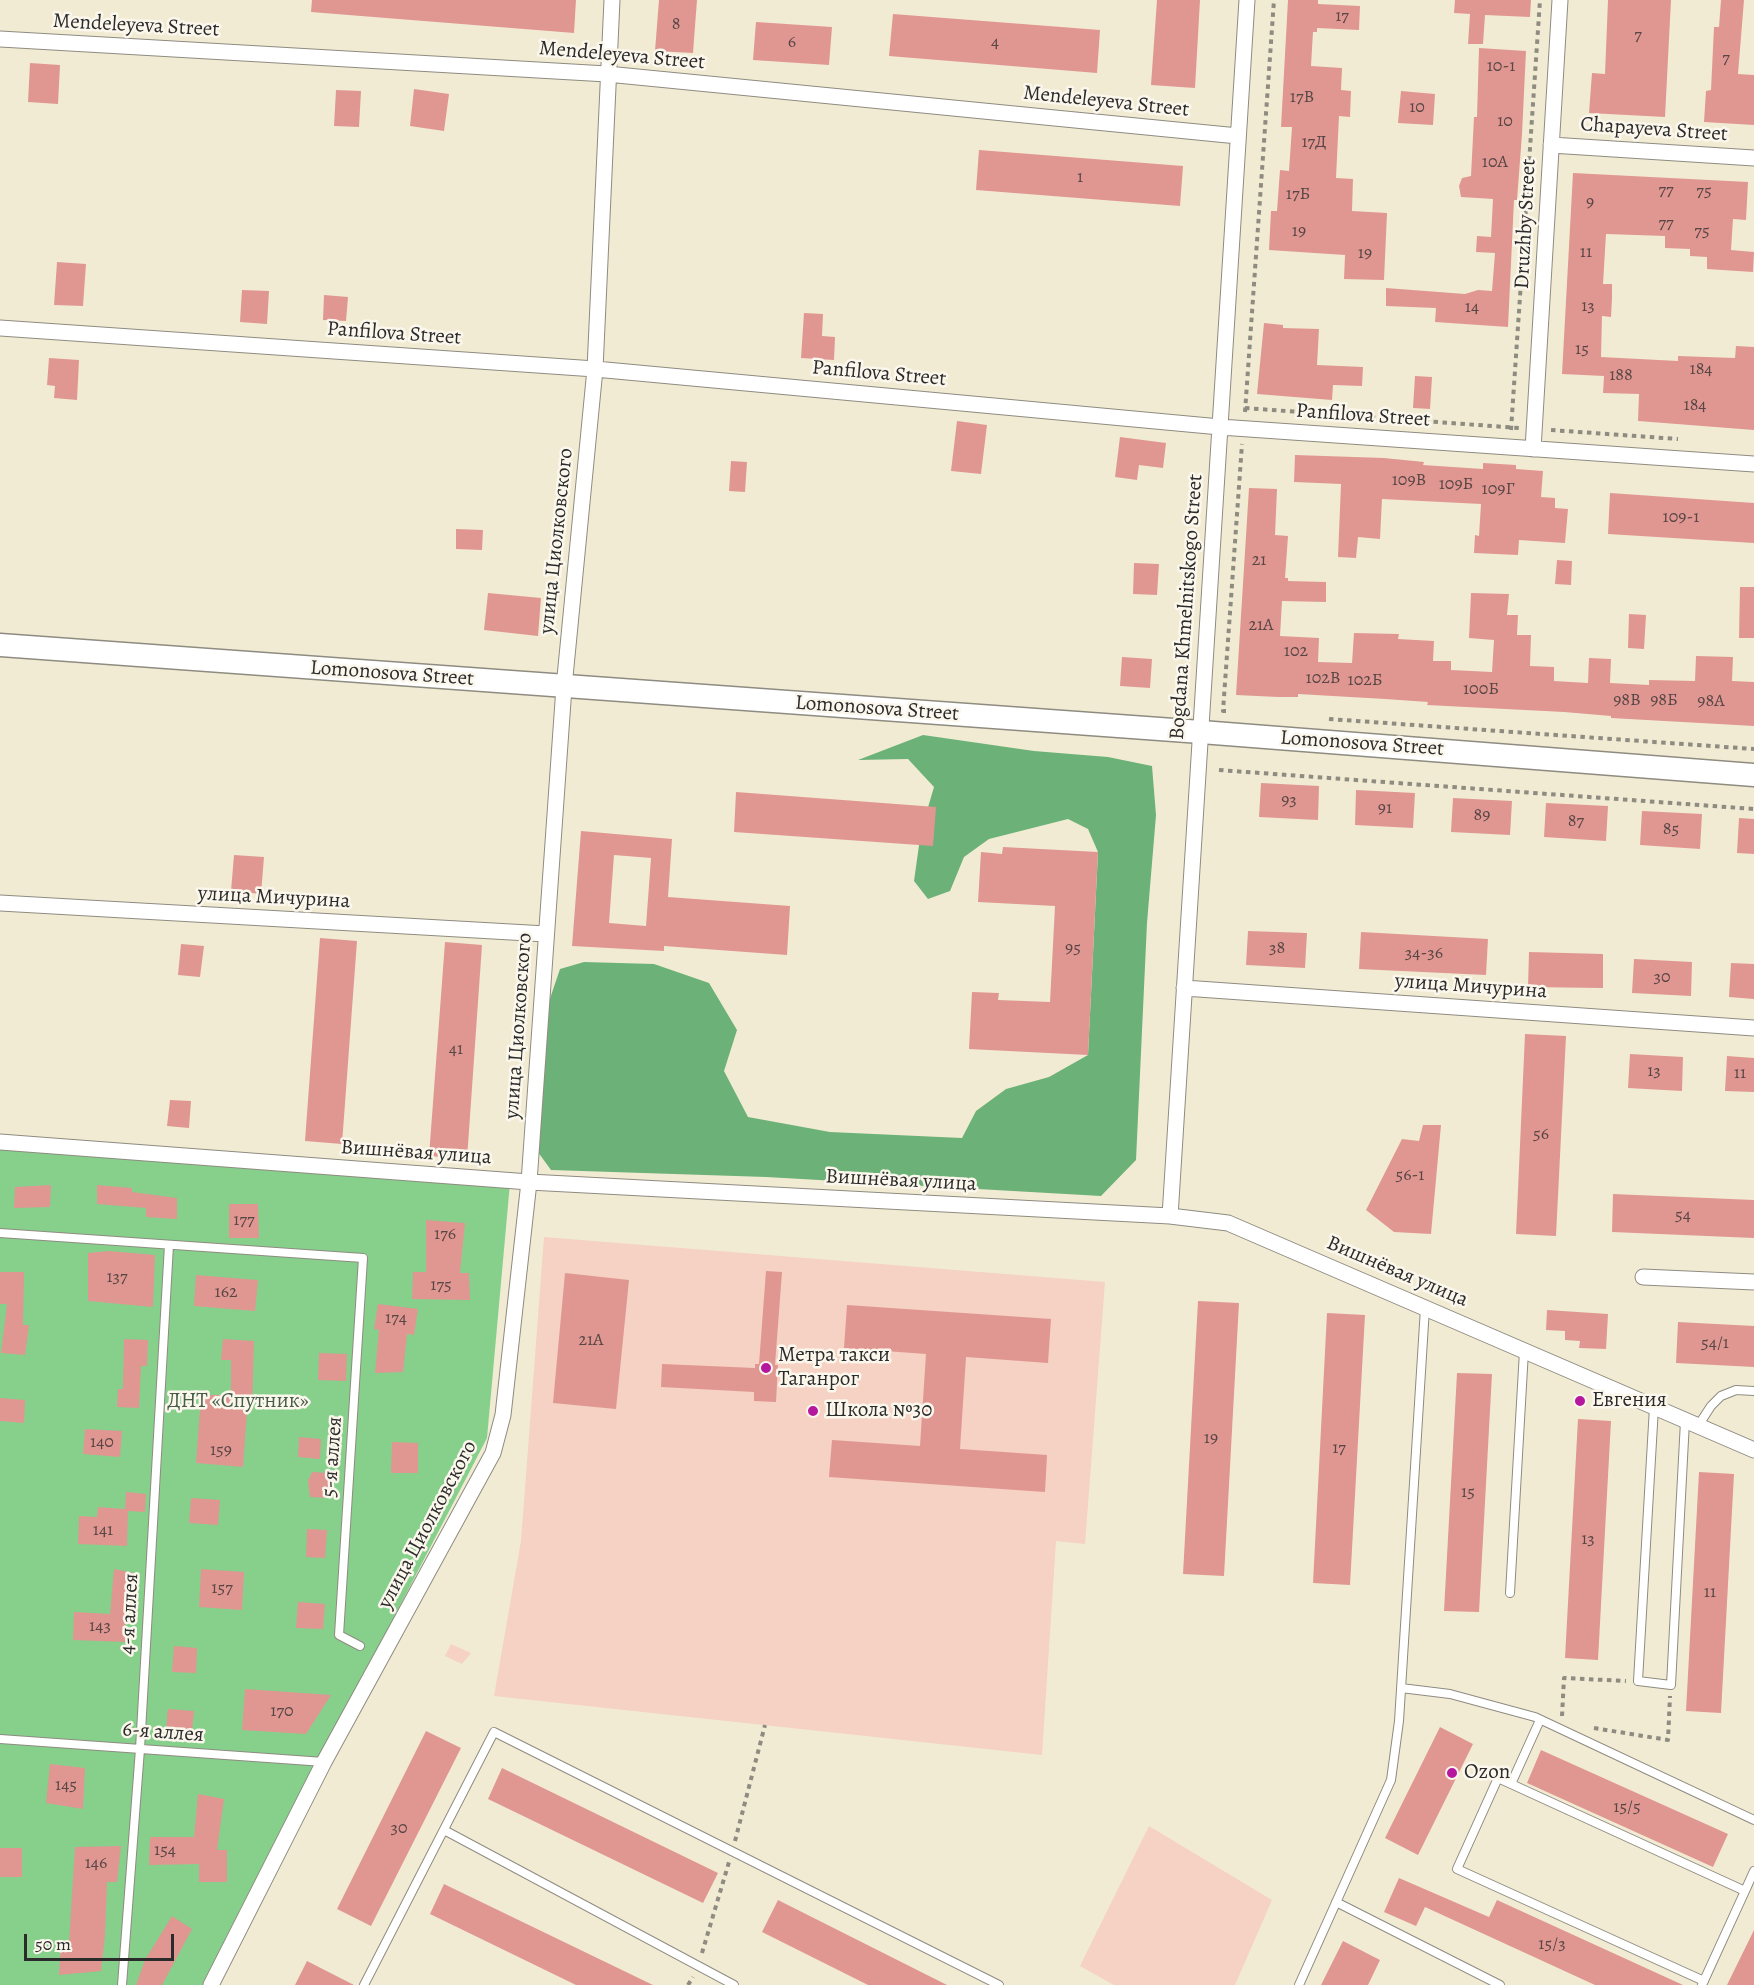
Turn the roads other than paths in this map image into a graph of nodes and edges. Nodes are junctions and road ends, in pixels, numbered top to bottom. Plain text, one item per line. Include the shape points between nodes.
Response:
1 (612, 0) edge
2 (1247, 0) edge
3 (1560, 0) edge
4 (0, 39) edge
5 (607, 74) junction
6 (1238, 136) junction
7 (1551, 145) junction
8 (1754, 158) edge
9 (0, 328) edge
10 (595, 369) junction
11 (1220, 427) junction
12 (1533, 450) junction
13 (1754, 464) edge
14 (0, 645) edge
15 (564, 687) junction
16 (1201, 732) junction
17 (1754, 775) edge
18 (0, 903) edge
19 (546, 934) junction
20 (1184, 988) junction
21 (1754, 1028) edge
22 (0, 1142) edge
23 (529, 1182) junction
24 (1170, 1216) junction
25 (0, 1233) edge
26 (169, 1245) junction
27 (1643, 1277) dead end
28 (1754, 1282) edge
29 (1425, 1307) junction
30 (1524, 1351) junction
31 (1754, 1391) edge
32 (1654, 1407) junction
33 (1692, 1423) junction
34 (1754, 1450) edge
35 (1510, 1593) dead end
36 (360, 1646) dead end
37 (1401, 1688) junction
38 (1540, 1720) junction
39 (0, 1739) edge
40 (140, 1749) junction
41 (324, 1762) junction
42 (1511, 1784) junction
43 (1754, 1820) edge
44 (444, 1830) junction
45 (1754, 1871) edge
46 (1745, 1891) junction
47 (1336, 1902) junction
48 (1703, 1983) edge
49 (122, 1985) edge
50 (211, 1985) edge
51 (364, 1985) edge
52 (734, 1985) edge
53 (999, 1985) edge
54 (1299, 1985) edge
55 (1500, 1985) edge

1 - 5 street, улица Циолковского
2 - 6 street, Bogdana Khmelnitskogo Street
3 - 7 street, Druzhby Street
4 - 5 street, Mendeleyeva Street
5 - 6 street, Mendeleyeva Street
5 - 10 street, улица Циолковского
6 - 11 street, Bogdana Khmelnitskogo Street
7 - 8 street, Chapayeva Street
7 - 12 street, Druzhby Street
9 - 10 street, Panfilova Street
10 - 11 street, Panfilova Street
10 - 15 street, улица Циолковского
11 - 12 street, Panfilova Street
11 - 16 street, Bogdana Khmelnitskogo Street
12 - 13 street, Panfilova Street
14 - 15 street, Lomonosova Street
15 - 16 street, Lomonosova Street
15 - 19 street, улица Циолковского
16 - 17 street, Lomonosova Street
16 - 20 street, Bogdana Khmelnitskogo Street
18 - 19 street, улица Мичурина
19 - 23 street, улица Циолковского
20 - 21 street, улица Мичурина
20 - 24 street, Bogdana Khmelnitskogo Street
22 - 23 street, Вишнёвая улица
23 - 24 street, Вишнёвая улица
23 - 41 street, улица Циолковского via 503,1415 493,1453
24 - 29 street, Вишнёвая улица via 1228,1223
25 - 26 lane
26 - 36 lane, 5-я аллея via 363,1258 339,1635
26 - 40 lane, 4-я аллея
27 - 28 street
29 - 30 street, Вишнёвая улица
29 - 37 lane
30 - 32 street, Вишнёвая улица
30 - 35 lane
31 - 33 lane via 1736,1390 1721,1396
32 - 33 street, Вишнёвая улица
32 - 33 lane via 1638,1682 1671,1685
33 - 34 street, Вишнёвая улица
37 - 38 lane via 1450,1694
37 - 47 lane via 1391,1780
38 - 42 lane
38 - 43 lane
39 - 40 lane, 6-я аллея
40 - 41 lane, 6-я аллея
40 - 49 lane, 4-я аллея
41 - 50 street, улица Циолковского
42 - 46 lane
42 - 48 lane via 1498,1779 1457,1869
44 - 51 lane
44 - 52 lane
44 - 53 lane via 494,1732
45 - 46 lane
46 - 48 lane
47 - 54 lane
47 - 55 lane

